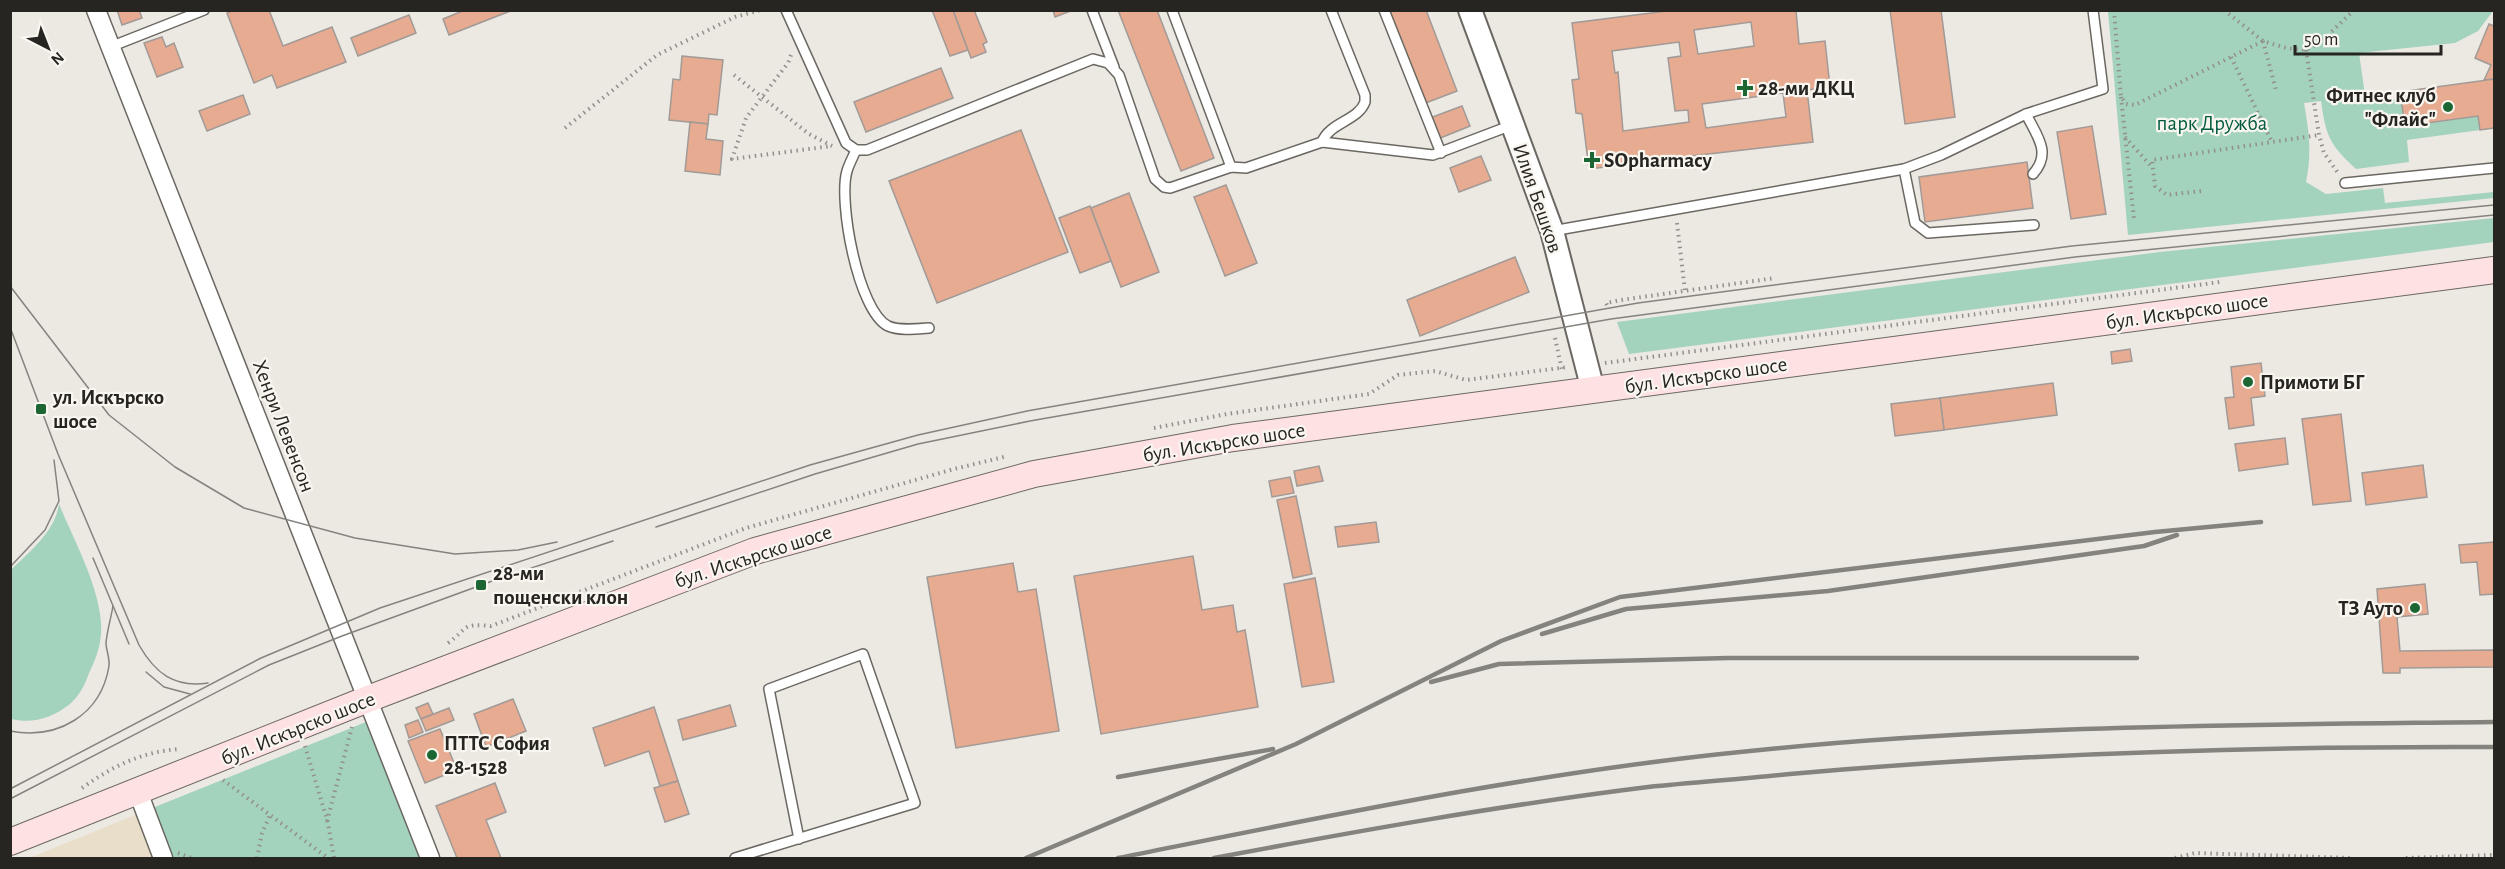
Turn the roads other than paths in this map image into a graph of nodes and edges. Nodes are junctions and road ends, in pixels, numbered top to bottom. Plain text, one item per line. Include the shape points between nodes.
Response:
1 (96, 10) edge
2 (204, 10) edge
3 (786, 10) edge
4 (1092, 10) edge
5 (1172, 10) edge
6 (1331, 10) edge
7 (1384, 10) edge
8 (1470, 10) edge
9 (2093, 10) edge
10 (110, 47) junction
11 (1114, 68) junction
12 (2026, 114) junction
13 (1512, 125) junction
14 (1322, 142) junction
15 (856, 150) junction
16 (1441, 153) junction
17 (1230, 167) junction
18 (2494, 168) edge
19 (1904, 169) junction
20 (2033, 174) dead end
21 (2345, 183) road end
22 (2034, 225) dead end
23 (1552, 231) junction
24 (2494, 270) edge
25 (929, 328) dead end
26 (1593, 390) junction
27 (368, 699) junction
28 (138, 792) junction
29 (799, 839) junction
30 (10, 843) edge
31 (163, 858) edge
32 (430, 858) edge
33 (735, 858) edge

1 - 10 street, Хенри Левенсон
2 - 10 lane
3 - 15 lane via 846,143
4 - 11 lane
5 - 17 lane
6 - 14 lane via 1365,102 1360,110 1329,130
7 - 16 lane
8 - 13 street, Илия Бешков
9 - 12 lane via 2103,89
10 - 27 street, Хенри Левенсон
11 - 15 lane via 1093,59 867,150
11 - 17 lane via 1158,183 1170,188
12 - 19 lane
12 - 20 lane via 2043,149 2042,164
13 - 16 lane
13 - 23 street, Илия Бешков
14 - 16 lane
14 - 17 lane via 1246,168
15 - 25 lane via 846,173 846,215 859,283 874,314 888,326
18 - 21 lane
19 - 22 lane via 1916,223 1928,233
19 - 23 lane
23 - 26 street, Илия Бешков
24 - 26 main road, бул. Искърско шосе
26 - 27 main road, бул. Искърско шосе via 1233,438 1034,474 755,551
27 - 28 main road, бул. Искърско шосе
27 - 32 street, Хенри Левенсон
28 - 30 main road, бул. Искърско шосе
28 - 31 street
29 - 29 lane via 915,803 863,654 769,689
29 - 33 lane

